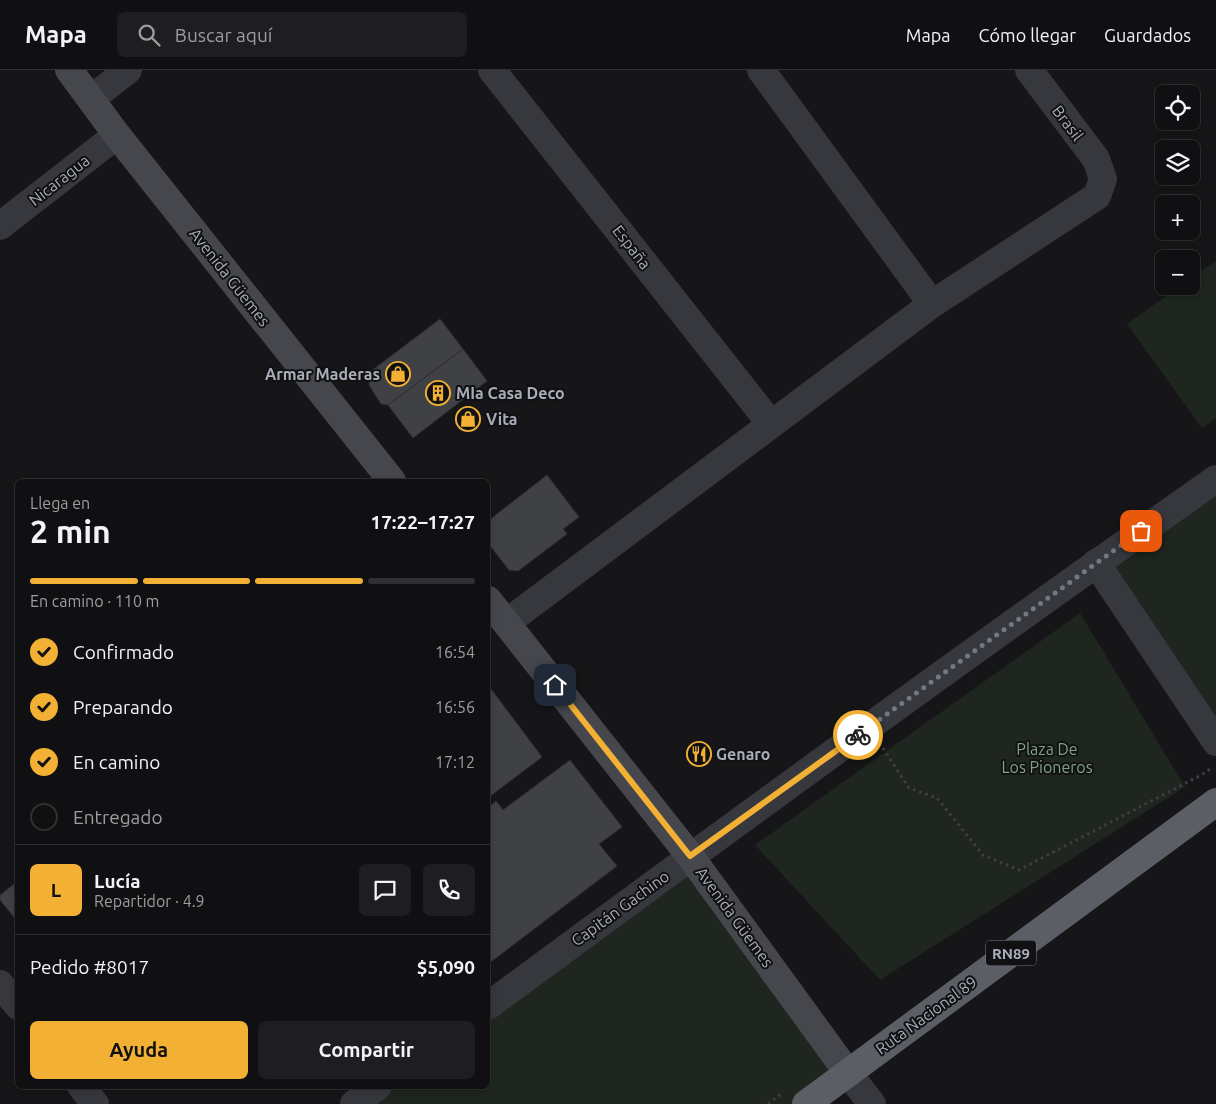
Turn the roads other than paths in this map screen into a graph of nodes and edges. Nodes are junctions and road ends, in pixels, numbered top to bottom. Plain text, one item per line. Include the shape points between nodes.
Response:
1 (69, 70) edge
2 (128, 70) edge
3 (492, 70) edge
4 (761, 70) edge
5 (1028, 70) edge
6 (91, 98) junction
7 (117, 135) junction
8 (0, 226) edge
9 (932, 304) junction
10 (771, 424) junction
11 (390, 479) edge
12 (1216, 479) edge
13 (1096, 563) junction
14 (490, 603) edge
15 (506, 623) junction
16 (1216, 742) edge
17 (1216, 802) edge
18 (690, 856) junction
19 (0, 984) edge
20 (15, 1002) edge
21 (490, 1005) edge
22 (848, 1073) junction
23 (83, 1089) edge
24 (374, 1089) edge
25 (95, 1104) edge
26 (354, 1104) edge
27 (806, 1104) edge
28 (872, 1104) edge

1 - 6 main road, Avenida Güemes
2 - 6 street
3 - 10 street, España
4 - 9 street
5 - 9 street, Brasil via 1096,159 1103,179 1097,196
6 - 7 main road, Avenida Güemes
7 - 8 street, Nicaragua
7 - 11 main road, Avenida Güemes
9 - 10 street
10 - 15 street
12 - 13 street, Capitán Gachino
13 - 16 street
13 - 18 street, Capitán Gachino
14 - 15 main road, Avenida Güemes
15 - 18 main road, Avenida Güemes
17 - 22 highway, Ruta Nacional 89 / RN89
18 - 21 street, Capitán Gachino
18 - 22 main road, Avenida Güemes
19 - 20 street
22 - 27 highway, Ruta Nacional 89 / RN89
22 - 28 street
23 - 25 street
24 - 26 street

